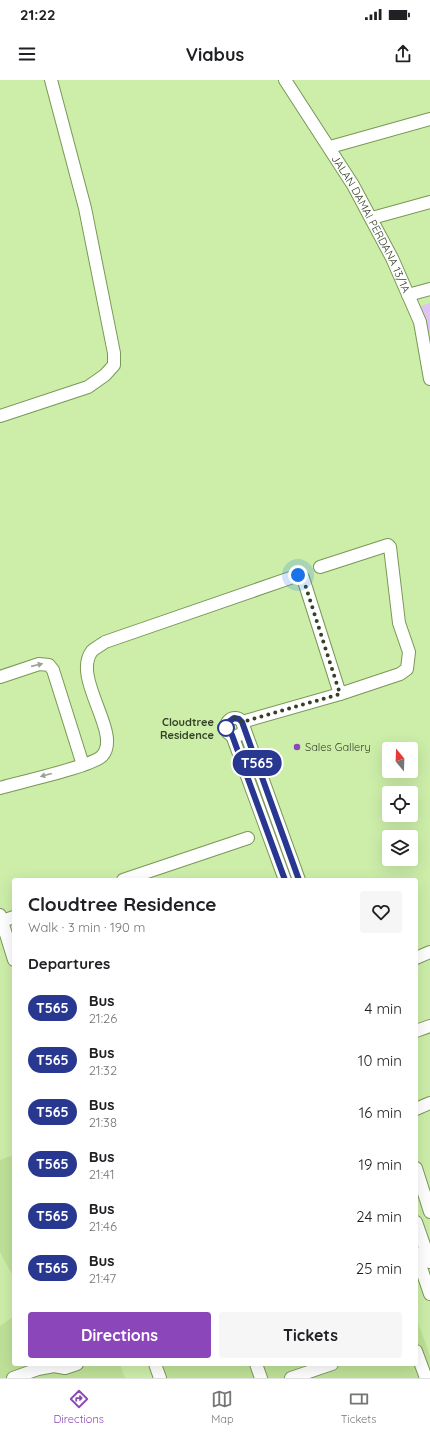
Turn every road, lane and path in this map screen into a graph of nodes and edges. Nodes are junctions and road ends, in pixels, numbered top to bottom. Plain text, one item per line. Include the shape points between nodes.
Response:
1 (51, 80) edge
2 (285, 80) edge
3 (430, 119) edge
4 (330, 147) junction
5 (430, 202) edge
6 (372, 218) junction
7 (430, 289) edge
8 (408, 295) junction
9 (430, 379) edge
10 (0, 416) edge
11 (320, 567) dead end
12 (0, 677) edge
13 (340, 694) junction
14 (242, 722) junction
15 (84, 765) junction
16 (0, 788) edge
17 (248, 838) dead end
18 (129, 878) edge
19 (284, 878) edge
20 (298, 878) edge
21 (12, 917) edge
22 (1, 918) edge
23 (430, 952) edge
24 (12, 954) edge
25 (418, 957) edge
26 (430, 1026) edge
27 (418, 1030) edge
28 (430, 1103) edge
29 (418, 1108) edge
30 (418, 1170) edge
31 (425, 1178) edge
32 (430, 1212) edge
33 (418, 1235) edge
34 (418, 1259) edge
35 (430, 1262) edge
36 (430, 1294) edge
37 (418, 1356) edge
38 (51, 1366) edge
39 (57, 1366) edge
40 (70, 1366) edge
41 (156, 1366) edge
42 (257, 1366) edge
43 (326, 1366) edge
44 (12, 1378) edge
45 (160, 1378) edge
46 (261, 1378) edge
47 (291, 1378) edge
48 (426, 1378) edge

1 - 10 street via 85,208 114,365 88,387
2 - 4 street, JALAN DAMAI PERDANA 13/1A
3 - 4 street
4 - 6 street, JALAN DAMAI PERDANA 13/1A
5 - 6 street
6 - 8 street, JALAN DAMAI PERDANA 13/1A
7 - 8 street
8 - 9 street, JALAN DAMAI PERDANA 13/1A via 420,322
11 - 13 street via 388,545 399,623 409,652 407,669 400,674
12 -> 15 street via 40,664 49,664
13 - 14 street
13 - 15 street via 303,578 296,576 105,642 92,652 87,664 88,680 104,726 106,750 101,757
14 - 19 street via 234,718 227,723 226,728 232,735
14 - 20 street
15 -> 16 street
17 - 18 street
21 - 22 street
22 - 24 street
23 - 25 street
26 - 27 street
28 - 29 street
30 - 31 street
31 - 32 street
33 - 35 street
34 - 36 street
37 - 48 street
38 - 44 street
39 - 40 street
41 - 45 street
42 - 46 street
43 - 47 street

